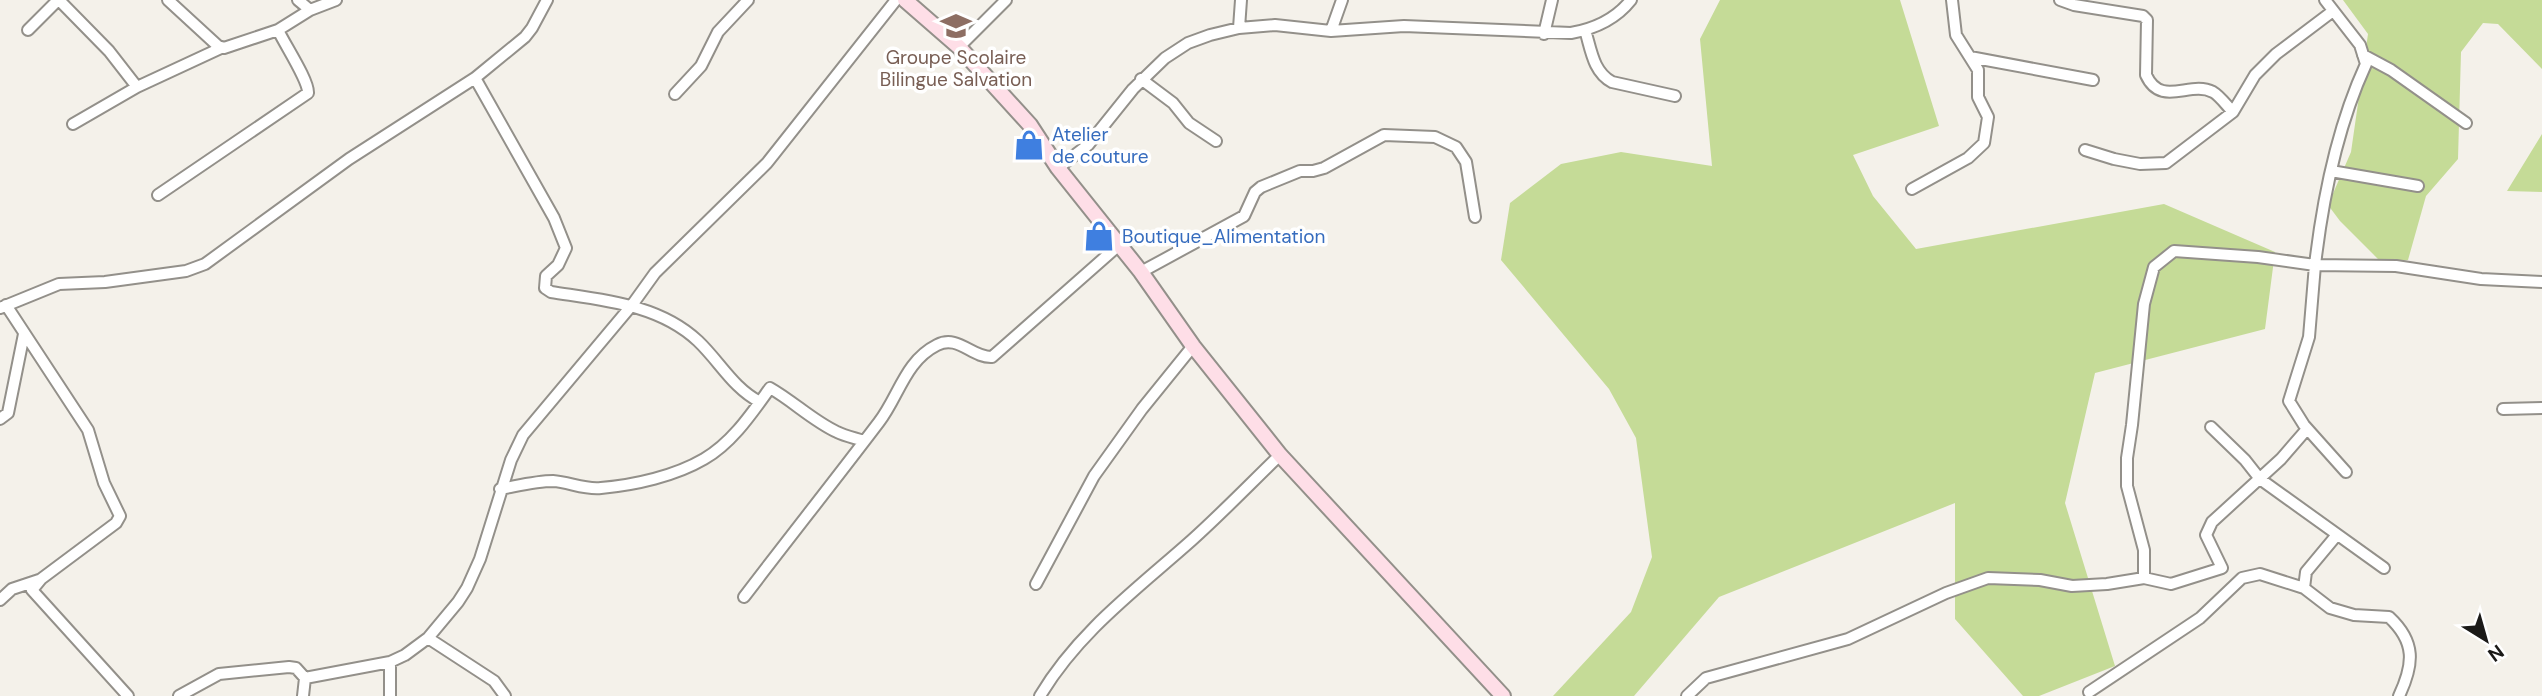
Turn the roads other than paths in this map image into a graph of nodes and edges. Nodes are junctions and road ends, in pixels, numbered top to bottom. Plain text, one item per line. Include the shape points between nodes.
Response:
1 (58, 0) edge
2 (169, 0) edge
3 (298, 0) edge
4 (336, 0) edge
5 (547, 0) edge
6 (748, 0) edge
7 (895, 0) edge
8 (905, 0) edge
9 (1006, 0) edge
10 (1241, 0) edge
11 (1342, 0) edge
12 (1552, 0) edge
13 (1631, 0) edge
14 (1952, 0) edge
15 (2060, 0) edge
16 (2325, 0) edge
17 (310, 10) junction
18 (2333, 11) junction
19 (1240, 28) junction
20 (28, 30) dead end
21 (278, 30) junction
22 (1586, 30) junction
23 (1331, 32) junction
24 (1544, 34) junction
25 (959, 47) junction
26 (221, 48) junction
27 (2363, 55) junction
28 (1970, 57) junction
29 (475, 78) junction
30 (1141, 79) junction
31 (2093, 80) dead end
32 (137, 87) junction
33 (675, 94) dead end
34 (1675, 96) dead end
35 (2233, 112) junction
36 (2466, 123) dead end
37 (73, 124) dead end
38 (1216, 141) dead end
39 (2085, 150) dead end
40 (1058, 169) junction
41 (2331, 171) junction
42 (2417, 186) dead end
43 (1912, 189) dead end
44 (158, 195) dead end
45 (1475, 216) dead end
46 (1119, 245) junction
47 (2315, 265) junction
48 (1141, 272) junction
49 (2542, 282) edge
50 (632, 305) junction
51 (3, 306) edge
52 (24, 334) junction
53 (1193, 346) junction
54 (760, 402) junction
55 (2542, 408) edge
56 (2503, 409) dead end
57 (0, 419) edge
58 (2211, 427) dead end
59 (2307, 429) junction
60 (864, 440) junction
61 (1280, 455) junction
62 (2346, 472) dead end
63 (2260, 479) junction
64 (500, 489) junction
65 (2336, 536) junction
66 (2384, 568) dead end
67 (2144, 578) junction
68 (41, 579) junction
69 (1036, 584) dead end
70 (2304, 588) junction
71 (744, 597) dead end
72 (0, 600) edge
73 (428, 638) junction
74 (390, 662) junction
75 (305, 678) junction
76 (2089, 692) dead end
77 (128, 696) edge
78 (179, 696) edge
79 (303, 696) edge
80 (390, 696) edge
81 (505, 696) edge
82 (1040, 696) edge
83 (1503, 696) edge
84 (1687, 696) edge
85 (2399, 696) edge

1 - 20 street
1 - 32 street
2 - 26 street
3 - 17 street
4 - 17 street
5 - 29 street via 525,37
6 - 33 street via 718,32 701,66
7 - 50 street via 767,163 655,273
8 - 25 main road
9 - 25 street
10 - 19 street
11 - 23 street
12 - 24 street
13 - 22 street via 1614,16
14 - 28 street via 1956,35
15 - 35 street via 2143,16 2147,20 2146,75 2150,83 2163,91 2211,91
16 - 18 street
17 - 21 street
18 - 27 street
18 - 35 street via 2255,75
19 - 23 street via 1275,25
19 - 30 street via 1188,43
21 - 26 street
21 - 44 street via 307,82 308,93
22 - 24 street
22 - 34 street via 1602,77
23 - 24 street via 1404,26
25 - 40 main road via 1030,125
26 - 32 street
27 - 36 street
27 - 41 street via 2366,64 2348,101
28 - 31 street
28 - 43 street via 1978,69 1978,97 1988,117 1984,143 1968,158
29 - 50 street via 554,218 566,248 546,276 545,288
29 - 51 street via 348,159 205,264 186,271 58,284
30 - 38 street
30 - 40 street via 1088,145
32 - 37 street
35 - 39 street via 2166,163 2140,164
40 - 46 main road
41 - 42 street
41 - 47 street
45 - 48 street via 1466,162 1456,147 1435,137 1384,135 1324,168 1300,171 1261,187 1244,216
46 - 48 main road
46 - 60 street via 992,357 947,342 923,355 907,371
47 - 49 street via 2396,266 2481,279
47 - 59 street via 2309,337 2289,401
47 - 67 street via 2174,251 2154,267 2144,304 2127,458 2127,486 2144,550
48 - 53 main road
50 - 54 street via 689,333 741,391
50 - 64 street via 523,435
51 - 52 street
52 - 57 street via 8,413
52 - 68 street via 88,430 120,516
53 - 61 main road
53 - 69 street via 1094,476
54 - 60 street via 770,388 838,433
54 - 64 street via 706,458 668,474 600,489 555,481
55 - 56 street
58 - 63 street
59 - 62 street
59 - 63 street
60 - 71 street
61 - 82 street via 1093,626
61 - 83 main road
63 - 65 street
63 - 67 street via 2212,522 2206,535 2222,568 2171,584
64 - 73 street via 467,588
65 - 66 street
65 - 70 street via 2306,572
67 - 84 street via 2072,586 1989,578 1945,593 1849,639 1706,678
68 - 72 street via 12,589
68 - 77 street via 32,590
70 - 76 street via 2260,574 2242,578 2200,618
70 - 85 street via 2330,608 2389,617 2401,628 2411,649
73 - 74 street
73 - 81 street via 494,681
74 - 75 street
74 - 80 street
75 - 78 street via 289,667 219,674
75 - 79 street

